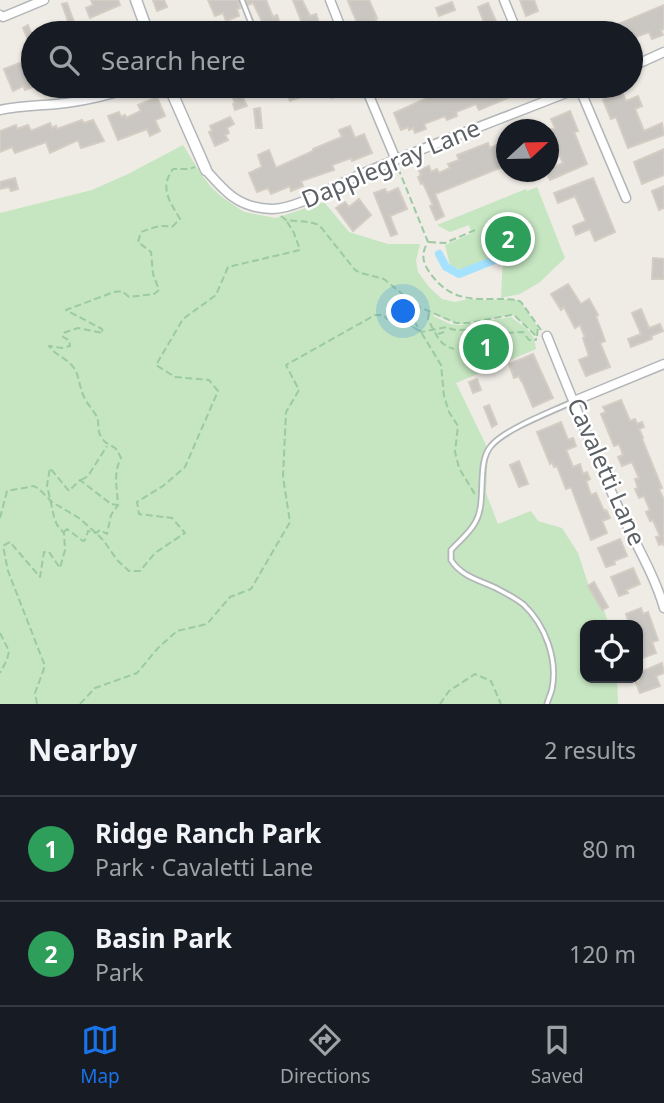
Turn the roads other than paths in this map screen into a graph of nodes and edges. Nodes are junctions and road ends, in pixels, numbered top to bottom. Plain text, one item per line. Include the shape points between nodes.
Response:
1 (44, 0) edge
2 (135, 0) edge
3 (242, 0) edge
4 (330, 0) edge
5 (504, 0) edge
6 (0, 15) edge
7 (143, 21) edge
8 (250, 21) edge
9 (338, 21) edge
10 (512, 21) edge
11 (664, 52) edge
12 (643, 62) edge
13 (98, 98) edge
14 (174, 98) edge
15 (370, 98) edge
16 (554, 98) edge
17 (586, 98) edge
18 (0, 110) edge
19 (396, 160) junction
20 (204, 167) joint
21 (626, 198) dead end
22 (547, 336) road end
23 (664, 364) edge
24 (574, 401) junction
25 (664, 608) edge
26 (547, 704) edge

1 - 6 street
2 - 7 street
3 - 8 lane
4 - 9 street
5 - 10 street
11 - 12 street
13 - 18 street
14 - 20 street
15 - 19 street
16 - 19 street, Dapplegray Lane
17 - 21 street
19 - 20 street, Dapplegray Lane via 300,203 274,209 249,205 227,194
22 - 24 street, Cavaletti Lane
23 - 24 street
24 - 25 street, Cavaletti Lane
24 - 26 lane via 502,436 488,449 476,522 451,550 451,560 462,573 523,604 540,624 553,668

